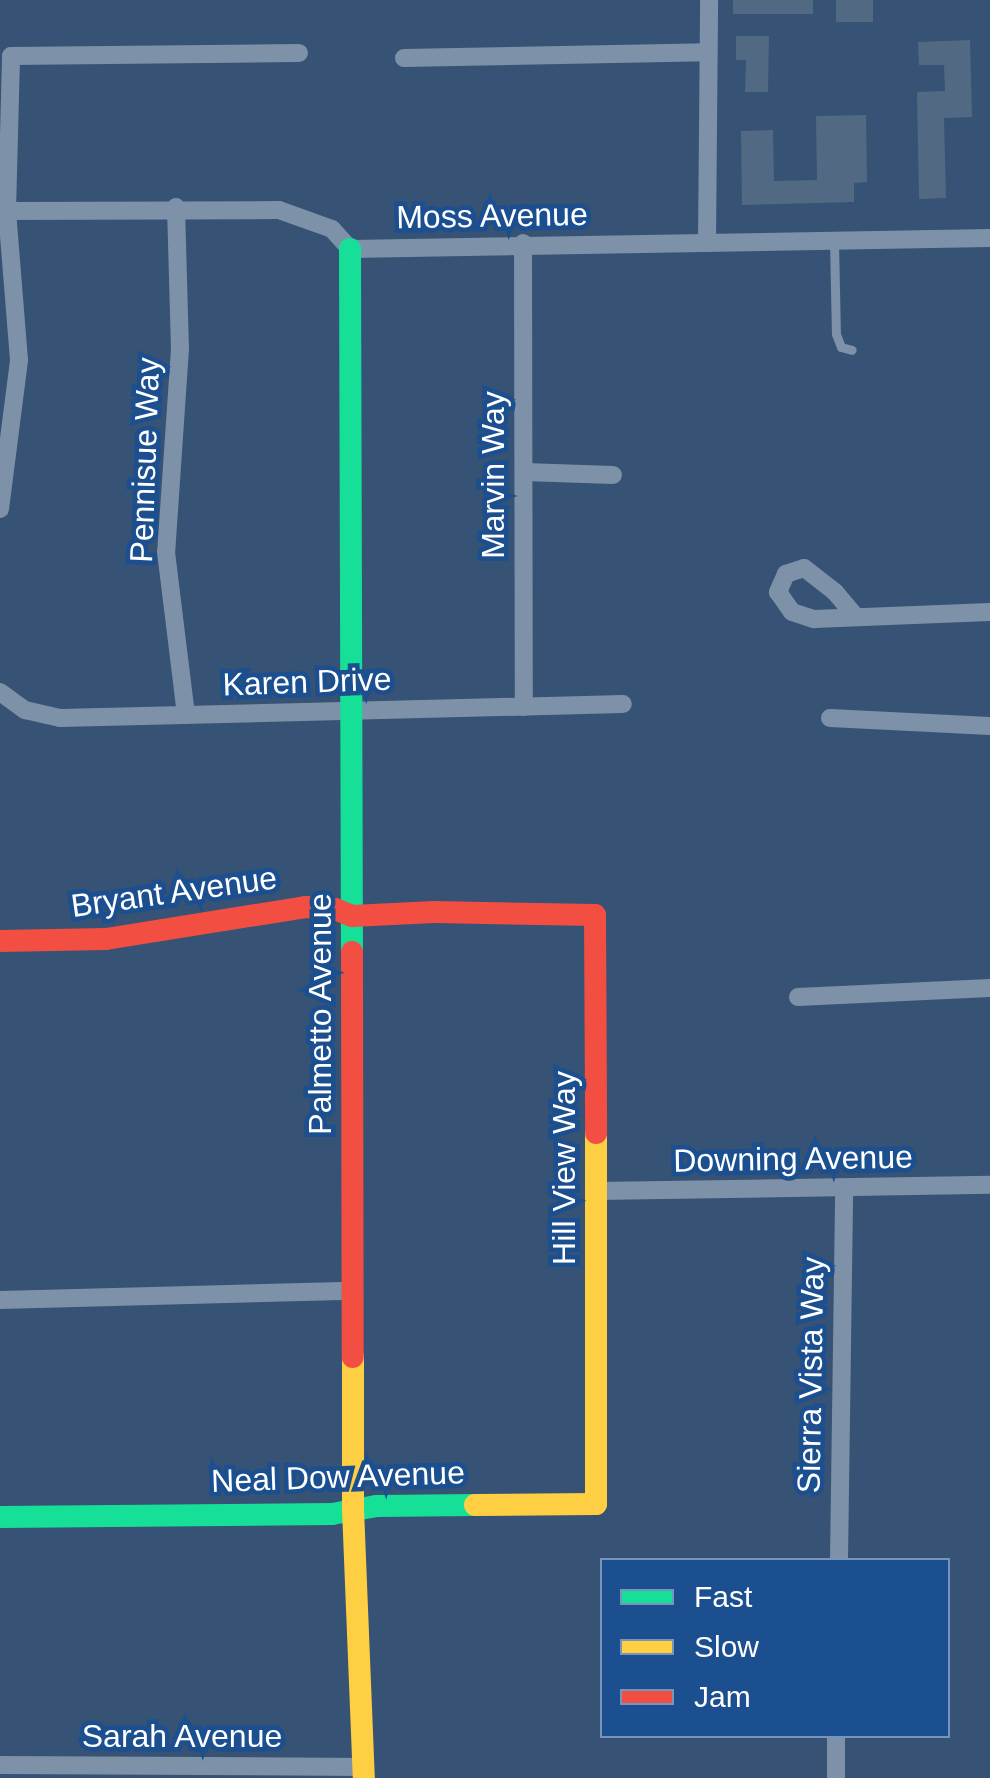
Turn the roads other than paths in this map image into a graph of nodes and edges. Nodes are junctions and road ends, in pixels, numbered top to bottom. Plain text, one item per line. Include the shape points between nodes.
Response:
1 (708, 0) edge
2 (299, 52) dead end
3 (708, 52) junction
4 (404, 58) dead end
5 (176, 208) junction
6 (7, 212) junction
7 (990, 238) edge
8 (834, 241) junction
9 (523, 243) junction
10 (707, 243) junction
11 (350, 249) junction
12 (852, 350) dead end
13 (6, 439) edge
14 (524, 472) junction
15 (613, 475) dead end
16 (0, 509) edge
17 (990, 612) edge
18 (856, 617) dead end
19 (0, 692) edge
20 (623, 704) dead end
21 (524, 706) junction
22 (354, 710) junction
23 (186, 715) junction
24 (830, 718) dead end
25 (990, 726) edge
26 (352, 916) junction
27 (596, 916) joint
28 (0, 941) edge
29 (990, 988) edge
30 (798, 997) dead end
31 (990, 1185) edge
32 (844, 1190) junction
33 (596, 1191) junction
34 (352, 1291) junction
35 (0, 1300) edge
36 (598, 1421) joint
37 (353, 1509) junction
38 (0, 1517) edge
39 (839, 1558) edge
40 (836, 1738) edge
41 (0, 1765) edge
42 (364, 1773) edge
43 (836, 1778) edge

1 - 3 street
2 - 6 street via 12,56
3 - 4 street
3 - 10 street
5 - 6 street, Moss Avenue
5 - 11 street, Moss Avenue via 279,210 332,229
5 - 23 street, Pennisue Way via 180,349 166,552
6 - 13 street via 18,360
7 - 8 street, Moss Avenue
8 - 10 street, Moss Avenue
8 - 12 lane via 836,334
9 - 10 street, Moss Avenue
9 - 11 street, Moss Avenue
9 - 14 street, Marvin Way
11 - 22 street, Palmetto Avenue
13 - 16 street
14 - 15 street
14 - 21 street, Marvin Way
17 - 18 street
19 - 23 street, Karen Drive via 37,715
20 - 21 street, Karen Drive
21 - 22 street, Karen Drive
22 - 23 street, Karen Drive
22 - 26 street, Palmetto Avenue
24 - 25 street
26 - 27 street, Bryant Avenue
26 - 28 street, Bryant Avenue via 280,908 197,928 106,939
26 - 34 street, Palmetto Avenue
27 - 33 street, Hill View Way
29 - 30 street
31 - 32 street, Downing Avenue
32 - 33 street, Downing Avenue
32 - 39 street, Sierra Vista Way
33 - 36 street, Hill View Way
34 - 35 street
34 - 37 street, Palmetto Avenue
36 - 37 street, Neal Dow Avenue via 596,1504
37 - 38 street, Neal Dow Avenue
37 - 42 street, Palmetto Avenue
40 - 43 street
41 - 42 street, Sarah Avenue

